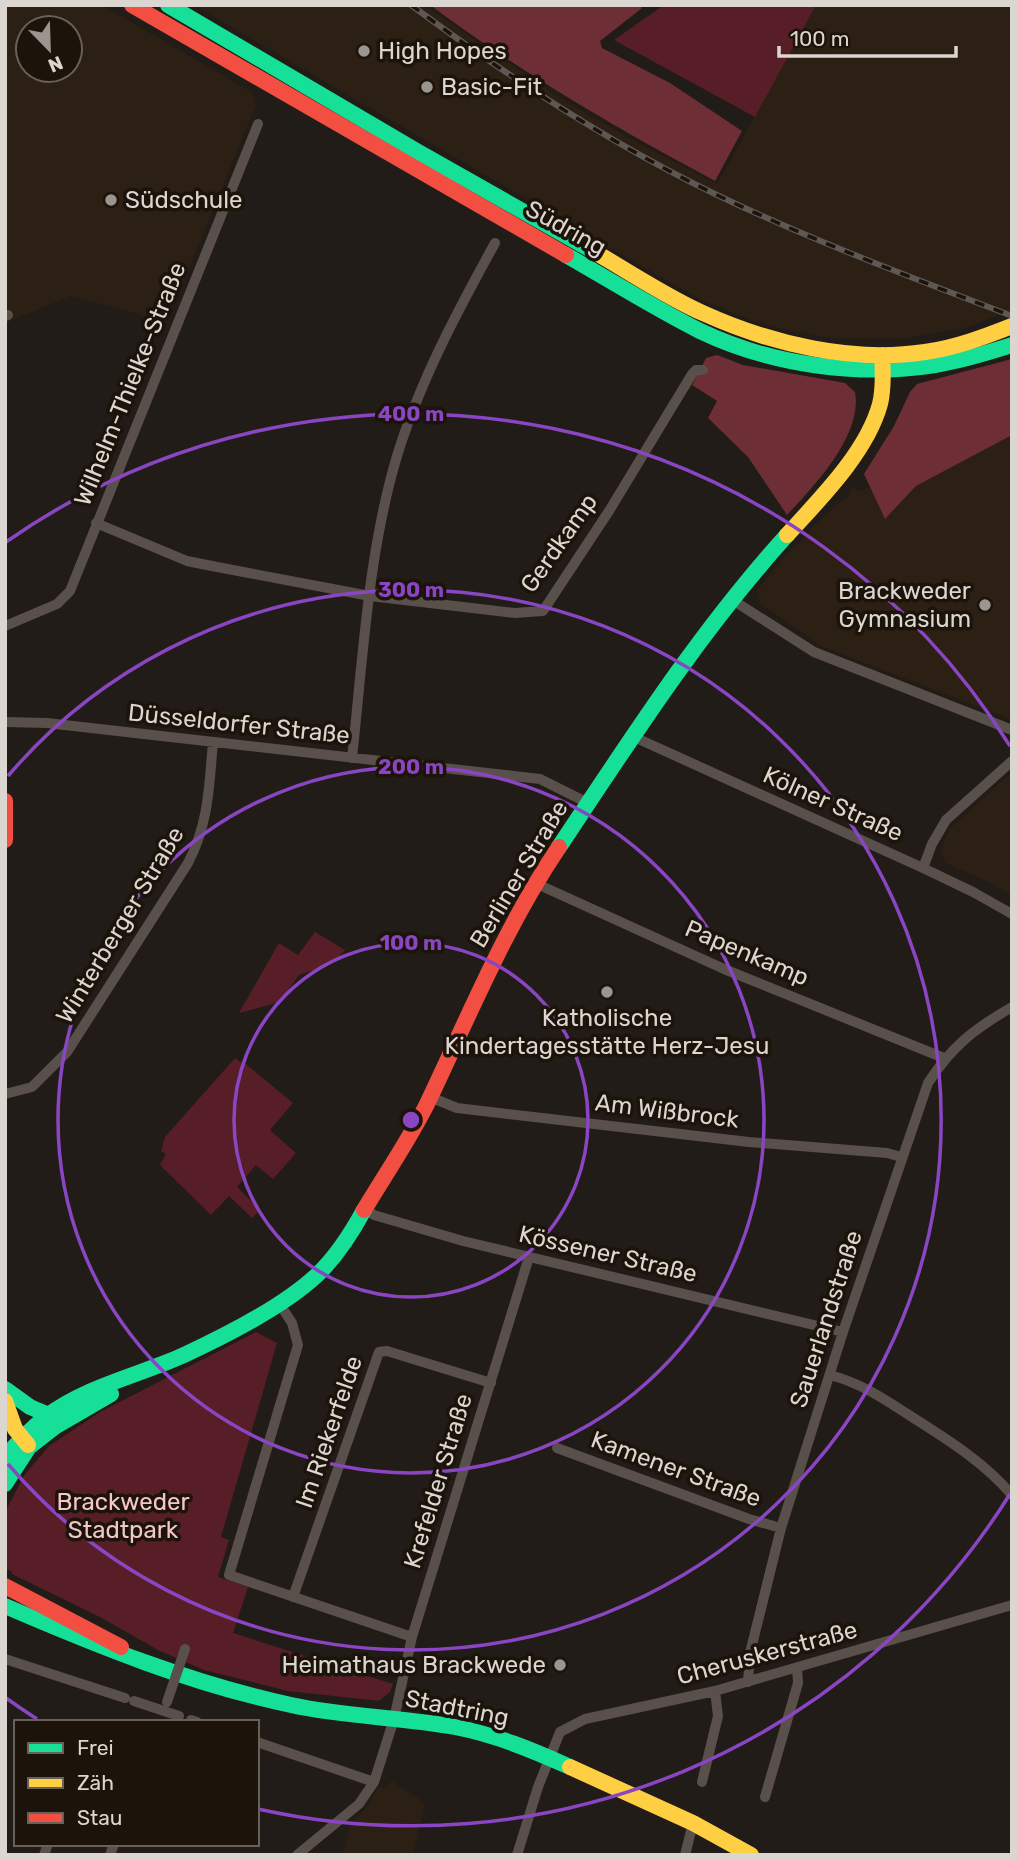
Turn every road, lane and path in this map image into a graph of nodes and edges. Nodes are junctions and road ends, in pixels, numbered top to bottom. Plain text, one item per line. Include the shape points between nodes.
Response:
1 (132, 5) edge
2 (168, 5) edge
3 (258, 124) dead end
4 (495, 243) dead end
5 (1012, 327) edge
6 (1012, 345) edge
7 (883, 362) junction
8 (703, 370) dead end
9 (96, 523) junction
10 (370, 596) junction
11 (731, 599) junction
12 (5, 625) edge
13 (5, 722) edge
14 (1012, 730) edge
15 (634, 737) junction
16 (213, 742) junction
17 (352, 758) junction
18 (1012, 761) edge
19 (5, 801) edge
20 (588, 803) junction
21 (5, 840) edge
22 (923, 868) junction
23 (536, 883) junction
24 (1012, 914) edge
25 (1012, 1007) edge
26 (944, 1058) junction
27 (5, 1094) edge
28 (430, 1097) junction
29 (901, 1157) junction
30 (366, 1209) junction
31 (529, 1257) junction
32 (279, 1303) junction
33 (843, 1332) junction
34 (149, 1371) junction
35 (830, 1375) junction
36 (491, 1383) junction
37 (5, 1389) edge
38 (5, 1401) edge
39 (49, 1415) junction
40 (25, 1443) junction
41 (557, 1448) dead end
42 (5, 1457) edge
43 (5, 1484) edge
44 (1012, 1495) edge
45 (781, 1528) junction
46 (5, 1586) edge
47 (293, 1597) junction
48 (1012, 1605) edge
49 (5, 1606) edge
50 (412, 1637) junction
51 (186, 1649) dead end
52 (5, 1658) edge
53 (138, 1658) junction
54 (797, 1668) junction
55 (748, 1682) junction
56 (715, 1691) junction
57 (166, 1707) junction
58 (179, 1716) dead end
59 (394, 1719) junction
60 (160, 1720) edge
61 (259, 1743) edge
62 (549, 1756) junction
63 (374, 1782) junction
64 (702, 1782) dead end
65 (765, 1797) dead end
66 (693, 1823) junction
67 (297, 1855) edge
68 (517, 1855) edge
69 (685, 1855) edge
70 (751, 1855) edge

1 - 7 street, Südring via 701,331 781,359 828,367
2 - 7 street, Südring via 704,314 780,341
3 - 9 street, Wilhelm-Thielke-Straße
4 - 10 street via 417,398 392,479
5 - 7 street, Südring via 948,348
6 - 7 street, Südring via 959,361
7 - 11 street, Berliner Straße via 880,404 856,453
8 - 10 street, Gerdkamp via 692,374 543,611 515,614
9 - 10 street, Gerdkamp via 187,561
9 - 12 street, Wilhelm-Thielke-Straße via 70,591 57,604
10 - 17 street
11 - 14 street via 814,652
11 - 15 street, Berliner Straße
13 - 16 street, Düsseldorfer Straße
15 - 20 street, Berliner Straße
15 - 22 street, Kölner Straße
16 - 17 street, Düsseldorfer Straße
16 - 27 street, Winterberger Straße via 207,813 188,863 66,1052 32,1087
17 - 20 street, Düsseldorfer Straße via 540,779
18 - 22 street via 946,820
19 - 21 street
20 - 23 street, Berliner Straße
22 - 24 street, Kölner Straße
23 - 26 street, Papenkamp via 724,968
23 - 28 street, Berliner Straße via 503,940
25 - 26 street, Sauerlandstraße via 964,1038
26 - 29 street, Sauerlandstraße via 928,1083
28 - 29 street, Am Wißbrock via 457,1108
28 - 30 street, Berliner Straße
29 - 33 street, Sauerlandstraße
30 - 31 street, Kössener Straße
30 - 32 street, Berliner Straße via 346,1242 316,1276
31 - 33 street, Kössener Straße
31 - 36 street, Krefelder Straße
32 - 34 street, Berliner Straße
32 - 47 street via 292,1323 298,1345 229,1575
33 - 35 street, Sauerlandstraße
34 - 39 street, Berliner Straße via 76,1399
34 - 40 street, Berliner Straße
35 - 44 street via 862,1386 932,1430 980,1463
35 - 45 street, Sauerlandstraße
36 - 47 street, Im Riekerfelde via 379,1352
36 - 50 street, Krefelder Straße
37 - 39 street
38 - 40 street
39 - 40 street, Berliner Straße
40 - 42 street, Berliner Straße
40 - 43 street, Berliner Straße
41 - 45 street, Kamener Straße
45 - 55 street, Sauerlandstraße via 750,1653
46 - 53 street, Stadtring
47 - 50 street
48 - 54 street, Cheruskerstraße
49 - 53 street, Stadtring via 100,1647
50 - 59 street, Krefelder Straße
51 - 57 street, bridge
52 - 57 street via 130,1700
53 - 59 street, Stadtring via 225,1690 295,1706
54 - 55 street, Cheruskerstraße
54 - 65 street via 798,1683
55 - 56 street, Cheruskerstraße
56 - 62 street, Cheruskerstraße via 585,1719 560,1732
56 - 64 street via 718,1716
57 - 58 street
57 - 60 street
59 - 62 street, Stadtring via 454,1727
59 - 63 street, Krefelder Straße
61 - 63 street
62 - 66 street, Stadtring
62 - 68 street, Cheruskerstraße
63 - 67 street via 359,1804
66 - 69 street
66 - 70 street, Stadtring

